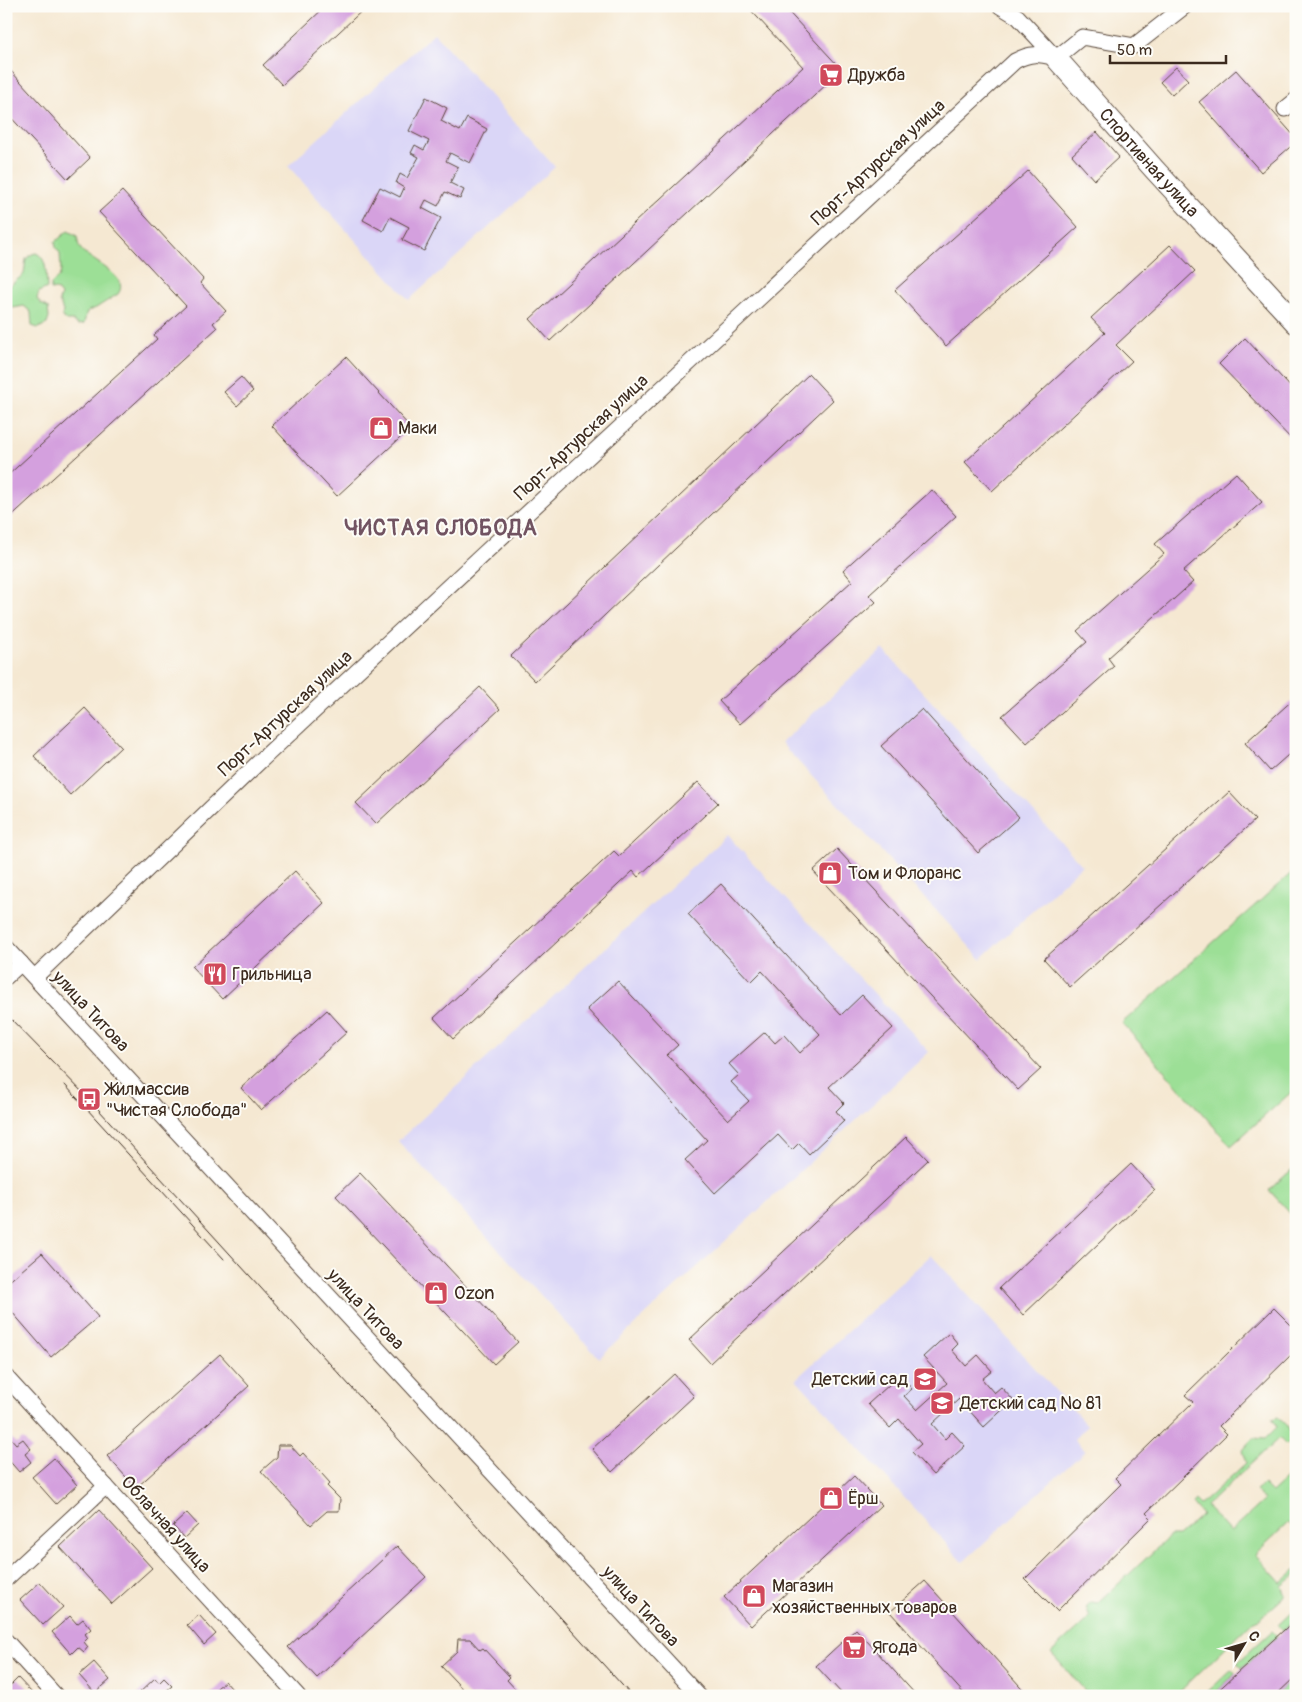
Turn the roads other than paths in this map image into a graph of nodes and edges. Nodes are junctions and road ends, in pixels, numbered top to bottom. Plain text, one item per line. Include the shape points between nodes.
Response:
1 (1000, 6) edge
2 (1185, 6) edge
3 (1056, 58) junction
4 (1296, 323) edge
5 (6, 947) edge
6 (21, 963) junction
7 (6, 977) edge
8 (35, 977) junction
9 (6, 1377) edge
10 (106, 1486) junction
11 (6, 1579) edge
12 (6, 1641) edge
13 (56, 1696) edge
14 (298, 1696) edge
15 (699, 1696) edge

1 - 3 street, Спортивная улица via 1018,17
2 - 3 street via 1134,46 1082,37
3 - 4 street, Спортивная улица
3 - 8 street, Порт-Артурская улица via 1026,55 985,88 257,764
5 - 6 street, улица Титова
6 - 7 street
6 - 8 street, улица Титова
8 - 15 street, улица Титова
9 - 10 street, Облачная улица
10 - 11 street
10 - 14 street, Облачная улица
12 - 13 street

